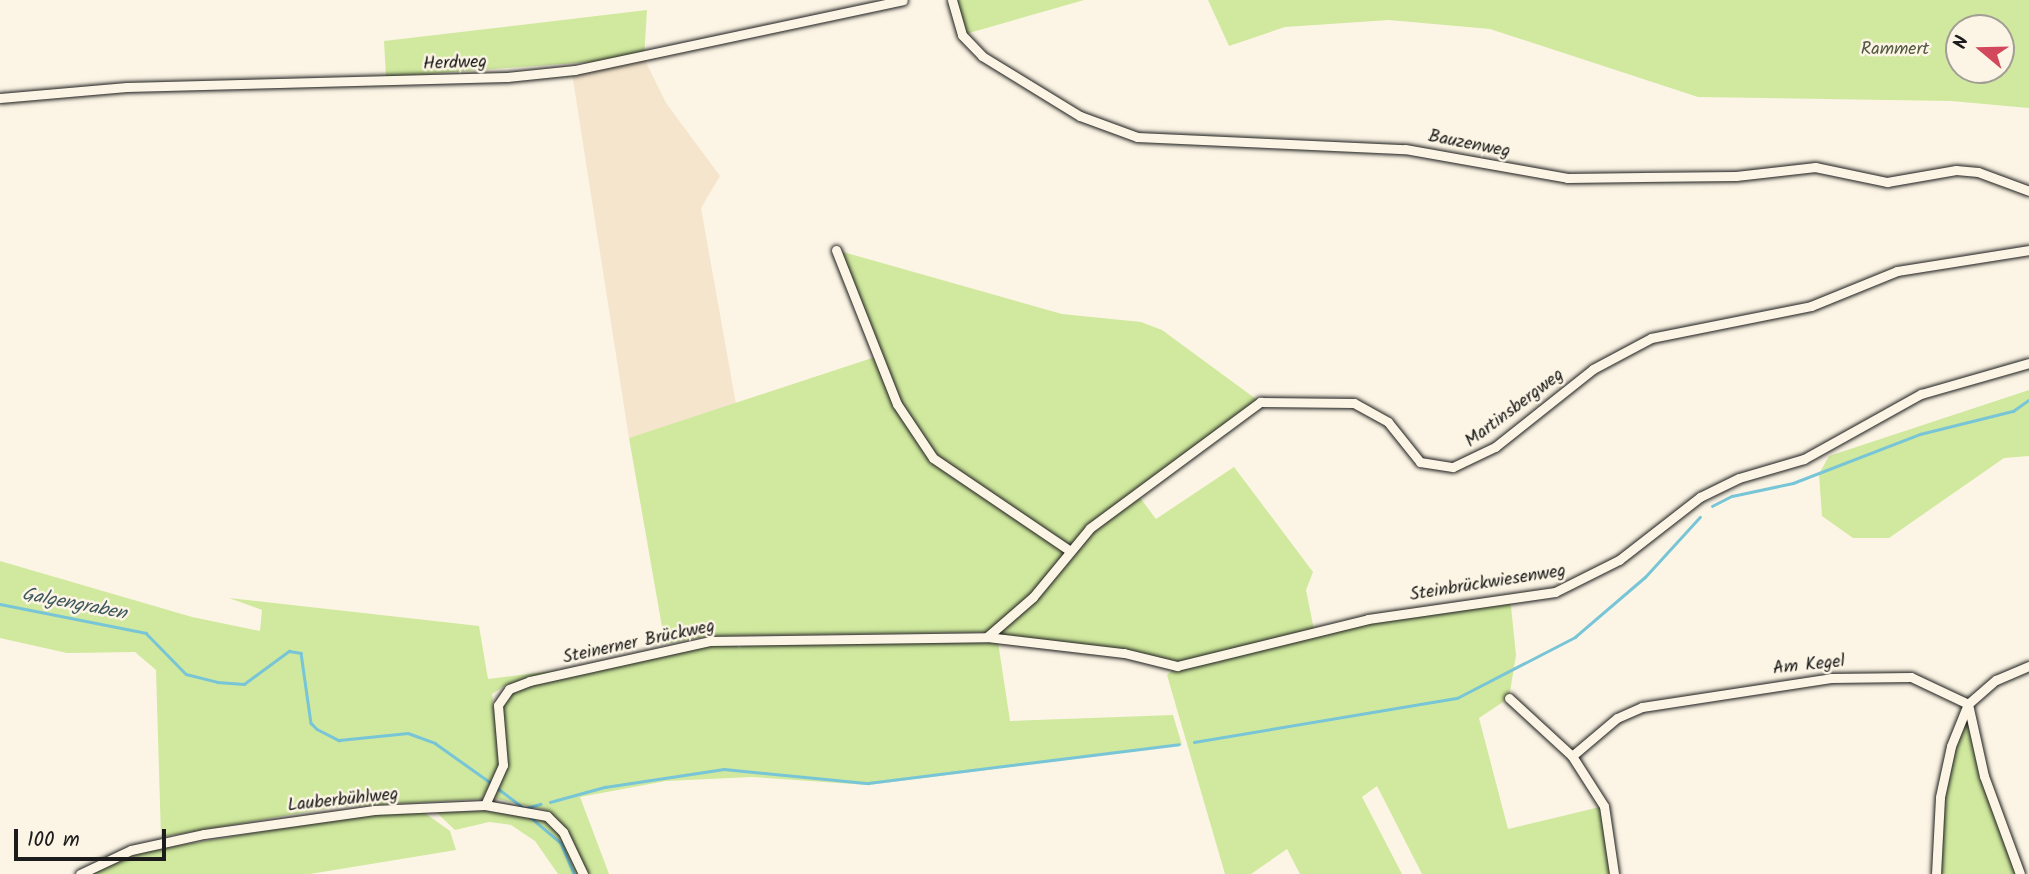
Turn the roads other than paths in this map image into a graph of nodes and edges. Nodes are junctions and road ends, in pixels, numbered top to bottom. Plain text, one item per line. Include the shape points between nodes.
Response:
1 (903, 0) edge
2 (951, 0) edge
3 (0, 98) edge
4 (2029, 191) edge
5 (836, 250) dead end
6 (2029, 250) edge
7 (2029, 362) edge
8 (1069, 550) junction
9 (987, 637) junction
10 (2029, 666) edge
11 (1510, 698) dead end
12 (1968, 704) junction
13 (1572, 756) junction
14 (485, 805) junction
15 (80, 874) edge
16 (583, 874) edge
17 (1614, 874) edge
18 (1936, 874) edge
19 (2020, 874) edge

1 - 3 street, Herdweg via 644,58 534,75 127,87
2 - 4 street, Bauzenweg via 961,36 982,56 1080,116 1137,137 1405,149 1567,178 1736,176 1815,167 1887,182 1956,170 1978,172
5 - 8 street via 897,404 927,450
6 - 8 street, Martinsbergweg via 1897,271 1811,306 1651,338 1593,369 1495,447 1453,467 1420,462 1388,422 1354,403 1260,402 1135,491
7 - 9 street, Steinbrückwiesenweg via 1921,394 1804,459 1739,478 1700,497 1619,560 1555,592 1367,619 1177,666 1124,653
8 - 9 street, Martinsbergweg via 1026,604
9 - 14 street, Steinerner Brückweg via 710,641 530,681 509,689 498,705 501,775
10 - 12 street via 1996,680
11 - 13 street
12 - 13 street, Am Kegel via 1930,684 1894,674 1757,687 1642,707 1617,718
12 - 18 street via 1951,746 1940,797
12 - 19 street via 1984,776
13 - 17 street via 1604,806
14 - 15 street, Lauberbühlweg via 374,810 204,834 131,850
14 - 16 street, Lauberbühlweg via 540,813 563,832

